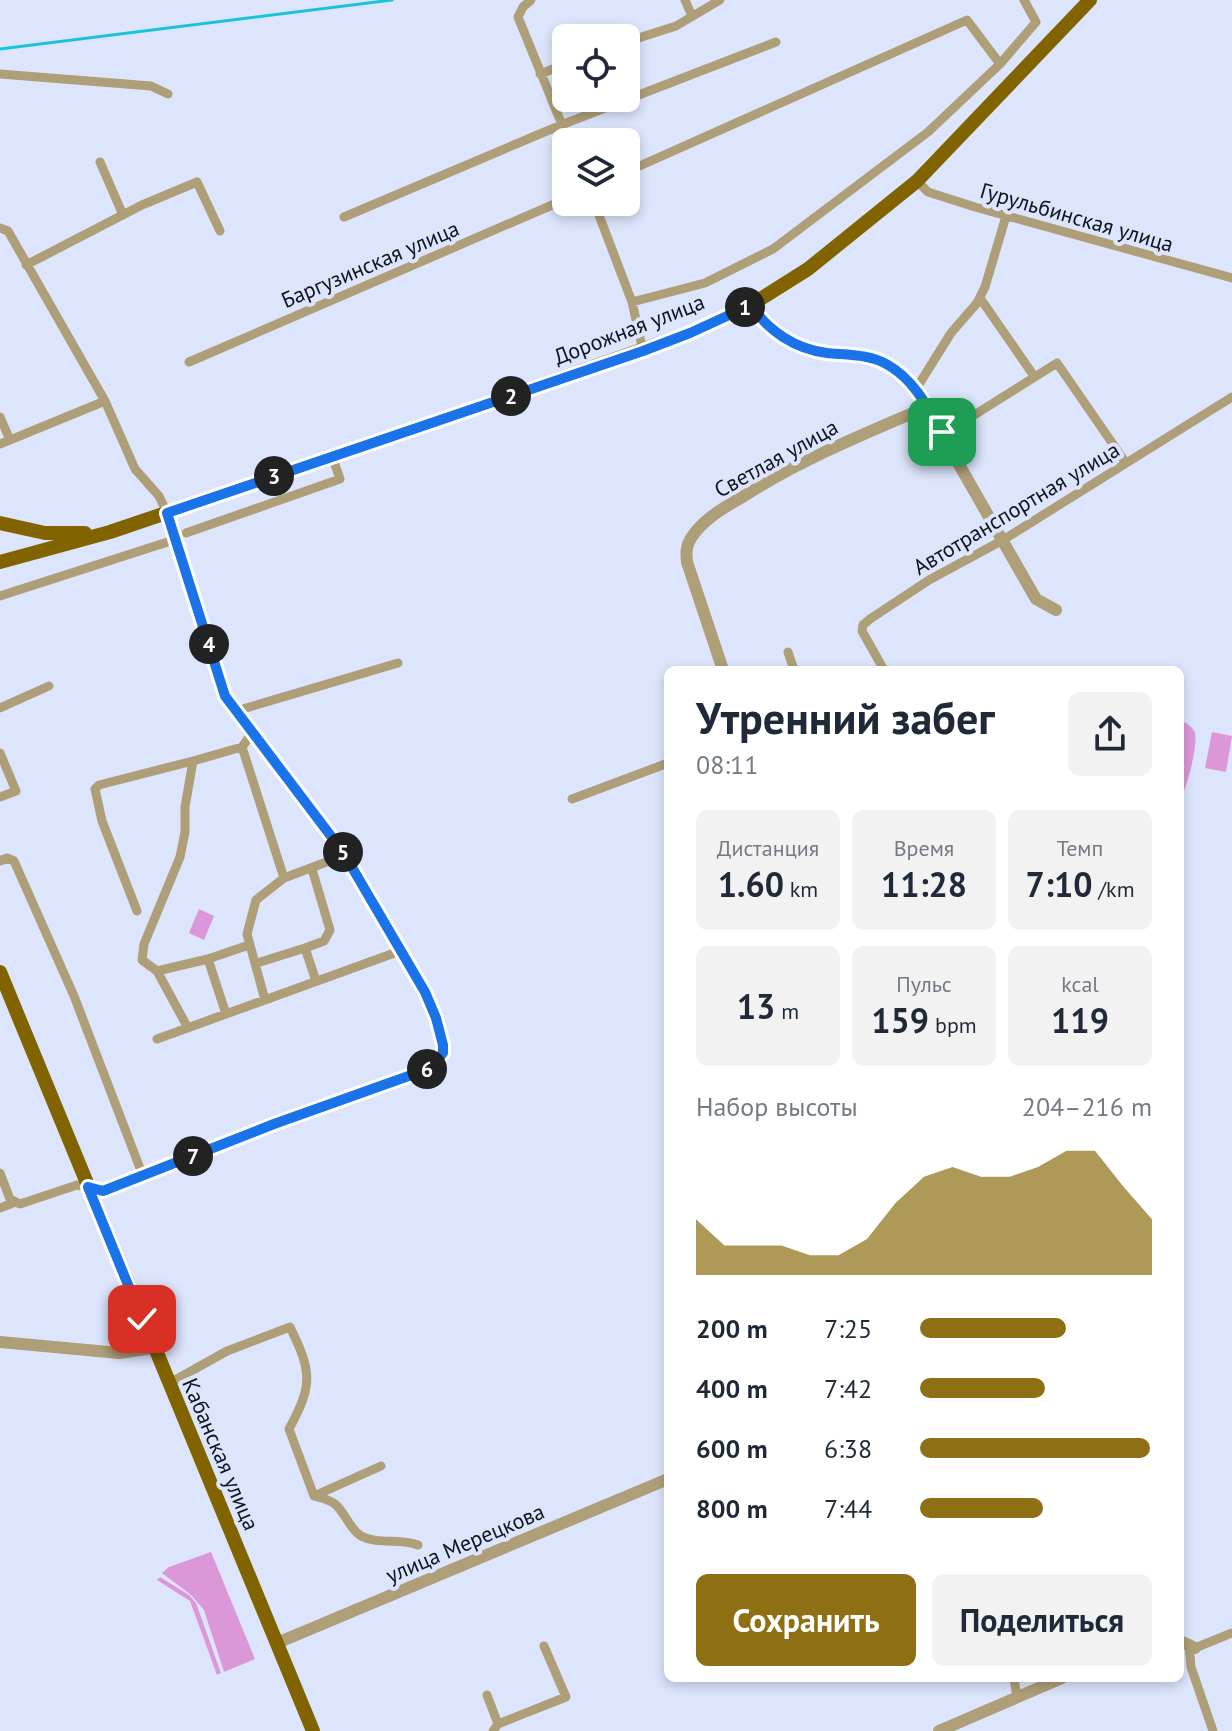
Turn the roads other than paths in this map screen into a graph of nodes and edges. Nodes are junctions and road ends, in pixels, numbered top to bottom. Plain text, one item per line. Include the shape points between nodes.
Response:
1 (531, 0) edge
2 (685, 0) edge
3 (720, 0) edge
4 (1024, 0) edge
5 (1090, 0) edge
6 (1102, 0) edge
7 (692, 16) junction
8 (1065, 26) junction
9 (640, 38) edge
10 (776, 42) dead end
11 (1000, 64) junction
12 (552, 69) edge
13 (0, 74) edge
14 (540, 74) junction
15 (168, 94) dead end
16 (561, 125) junction
17 (562, 128) edge
18 (100, 162) dead end
19 (640, 166) edge
20 (917, 181) junction
21 (552, 205) edge
22 (123, 215) junction
23 (599, 216) edge
24 (1006, 216) junction
25 (344, 217) dead end
26 (4, 230) edge
27 (220, 231) dead end
28 (26, 265) junction
29 (1232, 278) edge
30 (980, 298) junction
31 (632, 302) junction
32 (751, 305) junction
33 (643, 351) junction
34 (189, 362) dead end
35 (1034, 376) junction
36 (916, 389) junction
37 (1232, 397) edge
38 (105, 401) junction
39 (927, 407) junction
40 (0, 417) edge
41 (942, 432) junction
42 (5, 442) edge
43 (332, 456) junction
44 (1126, 463) junction
45 (167, 513) junction
46 (0, 523) edge
47 (110, 532) junction
48 (181, 536) junction
49 (1003, 540) junction
50 (1, 567) edge
51 (0, 596) edge
52 (1056, 610) dead end
53 (788, 652) dead end
54 (398, 663) dead end
55 (722, 666) edge
56 (793, 666) edge
57 (882, 666) edge
58 (49, 686) dead end
59 (0, 708) edge
60 (236, 711) junction
61 (253, 732) junction
62 (242, 747) junction
63 (0, 753) edge
64 (193, 761) junction
65 (664, 764) edge
66 (0, 797) edge
67 (572, 799) dead end
68 (345, 855) junction
69 (0, 861) edge
70 (312, 869) junction
71 (284, 878) junction
72 (137, 911) dead end
73 (249, 945) junction
74 (305, 948) junction
75 (400, 951) junction
76 (208, 959) junction
77 (257, 963) junction
78 (157, 971) junction
79 (0, 972) edge
80 (316, 981) junction
81 (265, 1000) junction
82 (226, 1014) junction
83 (188, 1028) junction
84 (157, 1039) dead end
85 (0, 1173) edge
86 (143, 1176) junction
87 (88, 1187) junction
88 (13, 1203) junction
89 (0, 1208) edge
90 (0, 1342) edge
91 (153, 1348) junction
92 (168, 1384) junction
93 (381, 1466) dead end
94 (664, 1481) edge
95 (314, 1496) junction
96 (418, 1545) dead end
97 (1232, 1633) edge
98 (277, 1643) junction
99 (1188, 1645) edge
100 (544, 1646) dead end
101 (1015, 1682) edge
102 (1053, 1682) edge
103 (487, 1695) dead end
104 (1017, 1698) junction
105 (496, 1728) edge
106 (313, 1731) edge
107 (939, 1731) edge
108 (1213, 1731) edge

1 - 14 street via 518,17
2 - 7 street
3 - 7 street
4 - 11 street via 1036,22
5 - 8 main road, Дорожная улица
6 - 8 main road
7 - 9 street
8 - 20 main road, Дорожная улица
10 - 16 street
11 - 19 street via 967,20
11 - 31 street via 928,132 773,249 705,283
12 - 14 street
13 - 15 street via 151,86
14 - 16 street
16 - 17 street
16 - 25 street
18 - 22 street
20 - 24 street, Гурульбинская улица via 928,192
20 - 32 main road, Дорожная улица via 808,269
21 - 34 street, Баргузинская улица
22 - 27 street via 197,182
22 - 28 street
23 - 31 street
24 - 29 street, Гурульбинская улица
24 - 30 street
26 - 28 street
28 - 38 street
30 - 35 street
30 - 36 street
31 - 33 street
32 - 33 main road, Дорожная улица
32 - 36 street via 760,319 792,343 880,361
33 - 43 main road, Дорожная улица
35 - 41 street
35 - 44 street via 1057,363
36 - 39 street
37 - 44 street, Автотранспортная улица
38 - 42 street
38 - 45 street via 135,469
39 - 41 street
39 - 55 street, Светлая улица via 786,470 728,506 689,540 687,562
40 - 42 street
41 - 49 street
43 - 45 main road, Дорожная улица
43 - 48 street via 340,479
44 - 49 street, Автотранспортная улица
45 - 47 main road, Дорожная улица
45 - 48 street
46 - 47 main road via 45,533
47 - 50 main road, Дорожная улица
48 - 51 street
48 - 60 street via 225,696
49 - 52 street via 1036,599
49 - 57 street, Автотранспортная улица via 929,580 863,625
53 - 56 street
54 - 60 street
58 - 59 street
60 - 61 street
61 - 62 street
61 - 68 street
62 - 64 street
62 - 71 street
63 - 66 street via 16,791
64 - 72 street via 95,789
64 - 78 street via 180,857 144,944 142,960
65 - 67 street
68 - 70 street
68 - 75 street
69 - 86 street via 14,861 74,996
70 - 71 street
70 - 74 street via 330,930 324,941
71 - 73 street via 256,900
73 - 76 street
73 - 77 street
74 - 77 street
74 - 80 street
75 - 80 street
75 - 86 street via 436,1018 443,1045 438,1062
76 - 78 street
76 - 82 street
77 - 81 street
78 - 83 street
79 - 87 main road, Кабанская улица
80 - 81 street
81 - 82 street
82 - 83 street
83 - 84 street
85 - 88 street
86 - 87 street via 103,1191
87 - 88 street via 77,1185
87 - 91 main road, Кабанская улица
88 - 89 street
90 - 91 street via 119,1353
91 - 92 main road, Кабанская улица
92 - 95 street via 227,1351 290,1327 308,1385 289,1429
92 - 98 main road, Кабанская улица
93 - 95 street
94 - 98 street, улица Мерецкова
95 - 96 street via 336,1503 364,1538
97 - 99 street
98 - 106 main road, Кабанская улица
99 - 108 street
100 - 105 street via 566,1697
101 - 104 street
102 - 104 street
103 - 105 street
104 - 107 street

